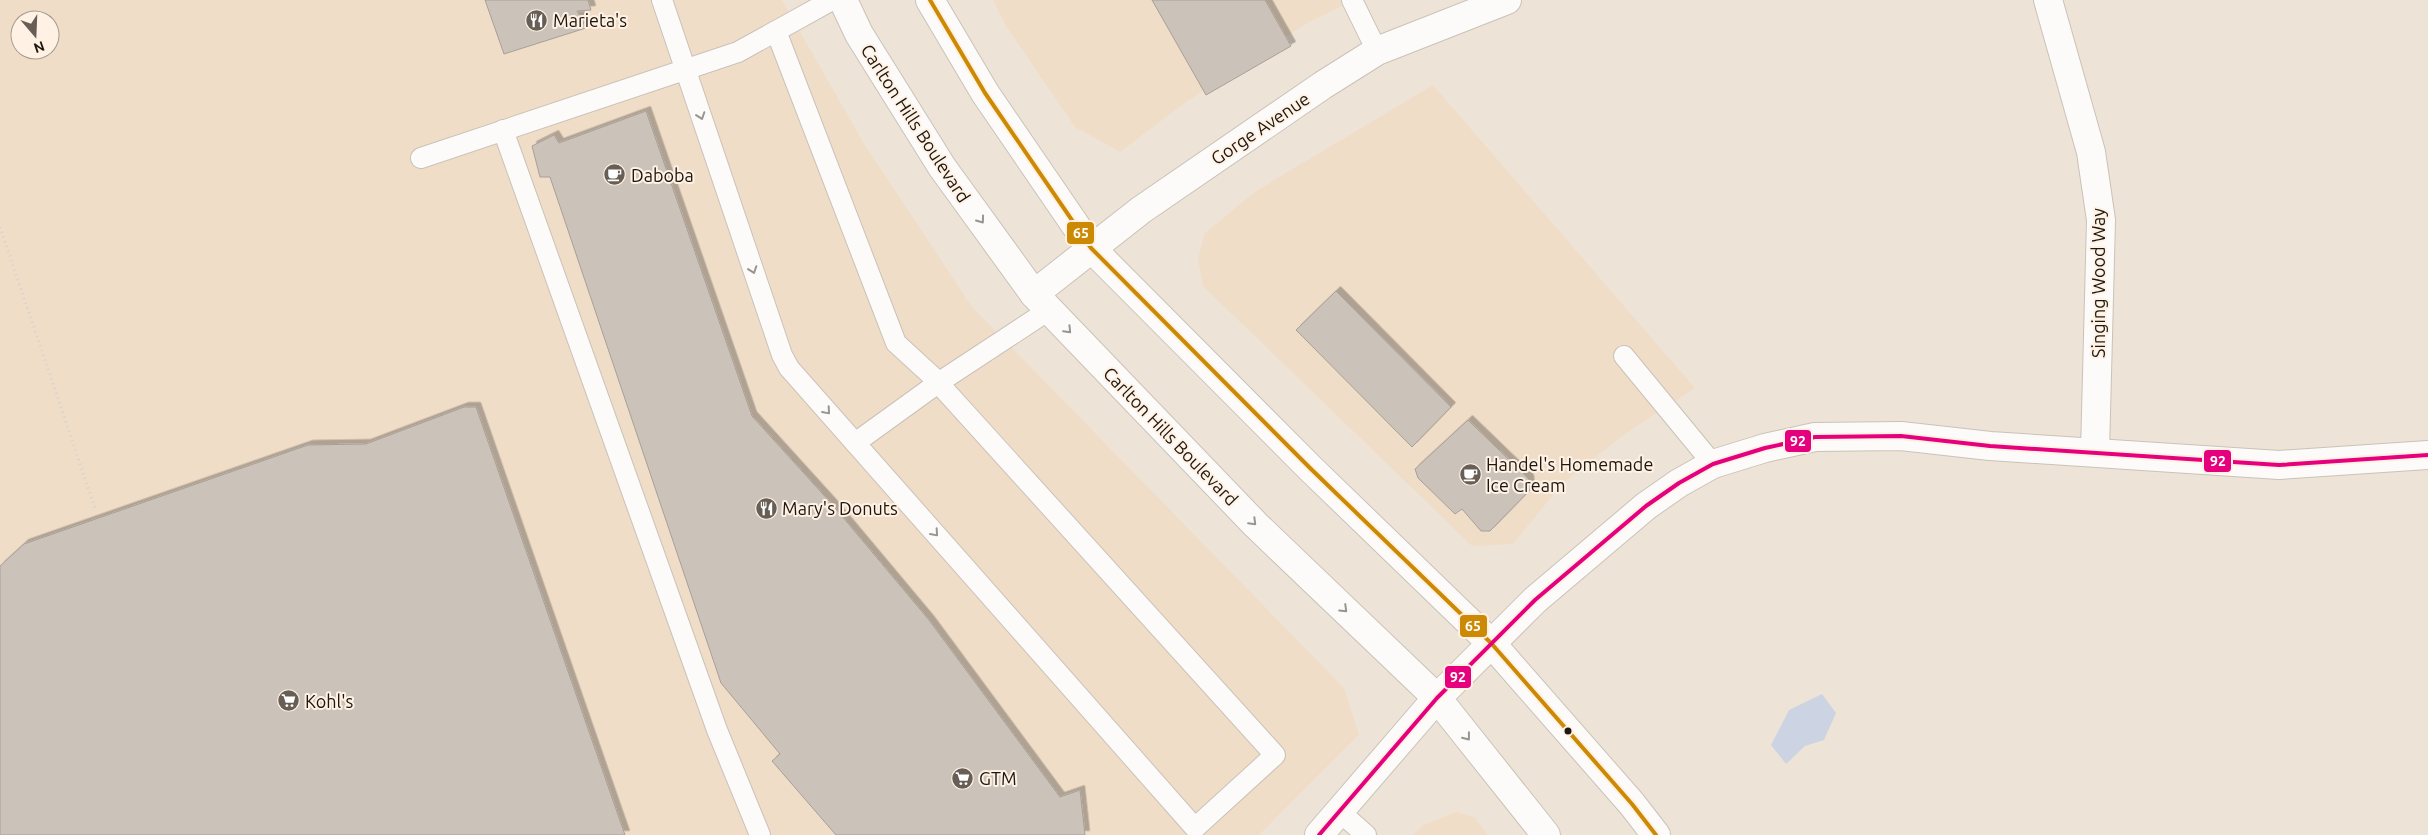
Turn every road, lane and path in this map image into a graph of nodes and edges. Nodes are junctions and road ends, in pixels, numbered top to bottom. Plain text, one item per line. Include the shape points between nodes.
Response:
1 (662, 0) edge
2 (832, 0) edge
3 (843, 0) edge
4 (930, 0) edge
5 (1352, 0) edge
6 (1507, 0) edge
7 (2048, 0) edge
8 (776, 31) junction
9 (1377, 52) junction
10 (686, 70) junction
11 (503, 130) junction
12 (421, 158) dead end
13 (0, 227) edge
14 (1091, 248) junction
15 (1042, 302) junction
16 (1624, 356) dead end
17 (938, 383) junction
18 (855, 443) junction
19 (2095, 452) junction
20 (2428, 455) edge
21 (1714, 464) junction
22 (96, 511) dead end
23 (1490, 643) junction
24 (1437, 698) junction
25 (1339, 811) junction
26 (1199, 832) edge
27 (1538, 832) edge
28 (760, 835) edge
29 (1319, 835) edge
30 (1366, 835) edge
31 (1656, 835) edge

1 - 10 lane
2 - 8 lane
3 -> 15 street, Carlton Hills Boulevard via 859,34 942,167
4 - 14 street via 985,93
5 - 9 lane
6 - 9 street, Gorge Avenue
7 - 19 street, Singing Wood Way via 2092,152 2101,220
8 - 10 lane via 738,52
8 - 17 lane via 896,343
9 - 14 street, Gorge Avenue via 1161,196
10 - 11 lane
10 -> 18 lane via 782,355 800,381
11 - 12 lane
11 - 28 lane via 718,730
13 - 22 path
14 - 15 street, Gorge Avenue
14 - 23 street
15 - 17 lane
15 -> 24 street, Carlton Hills Boulevard via 1256,525
16 - 21 lane
17 - 18 lane
17 - 26 lane via 1274,755
18 -> 26 lane
19 - 20 street via 2279,465
19 - 21 street via 1990,446 1901,436 1816,437
21 - 23 street via 1646,506 1535,600
23 - 24 street
23 - 31 street
24 - 25 street
24 -> 27 street, Carlton Hills Boulevard
25 - 29 street
25 - 30 lane

